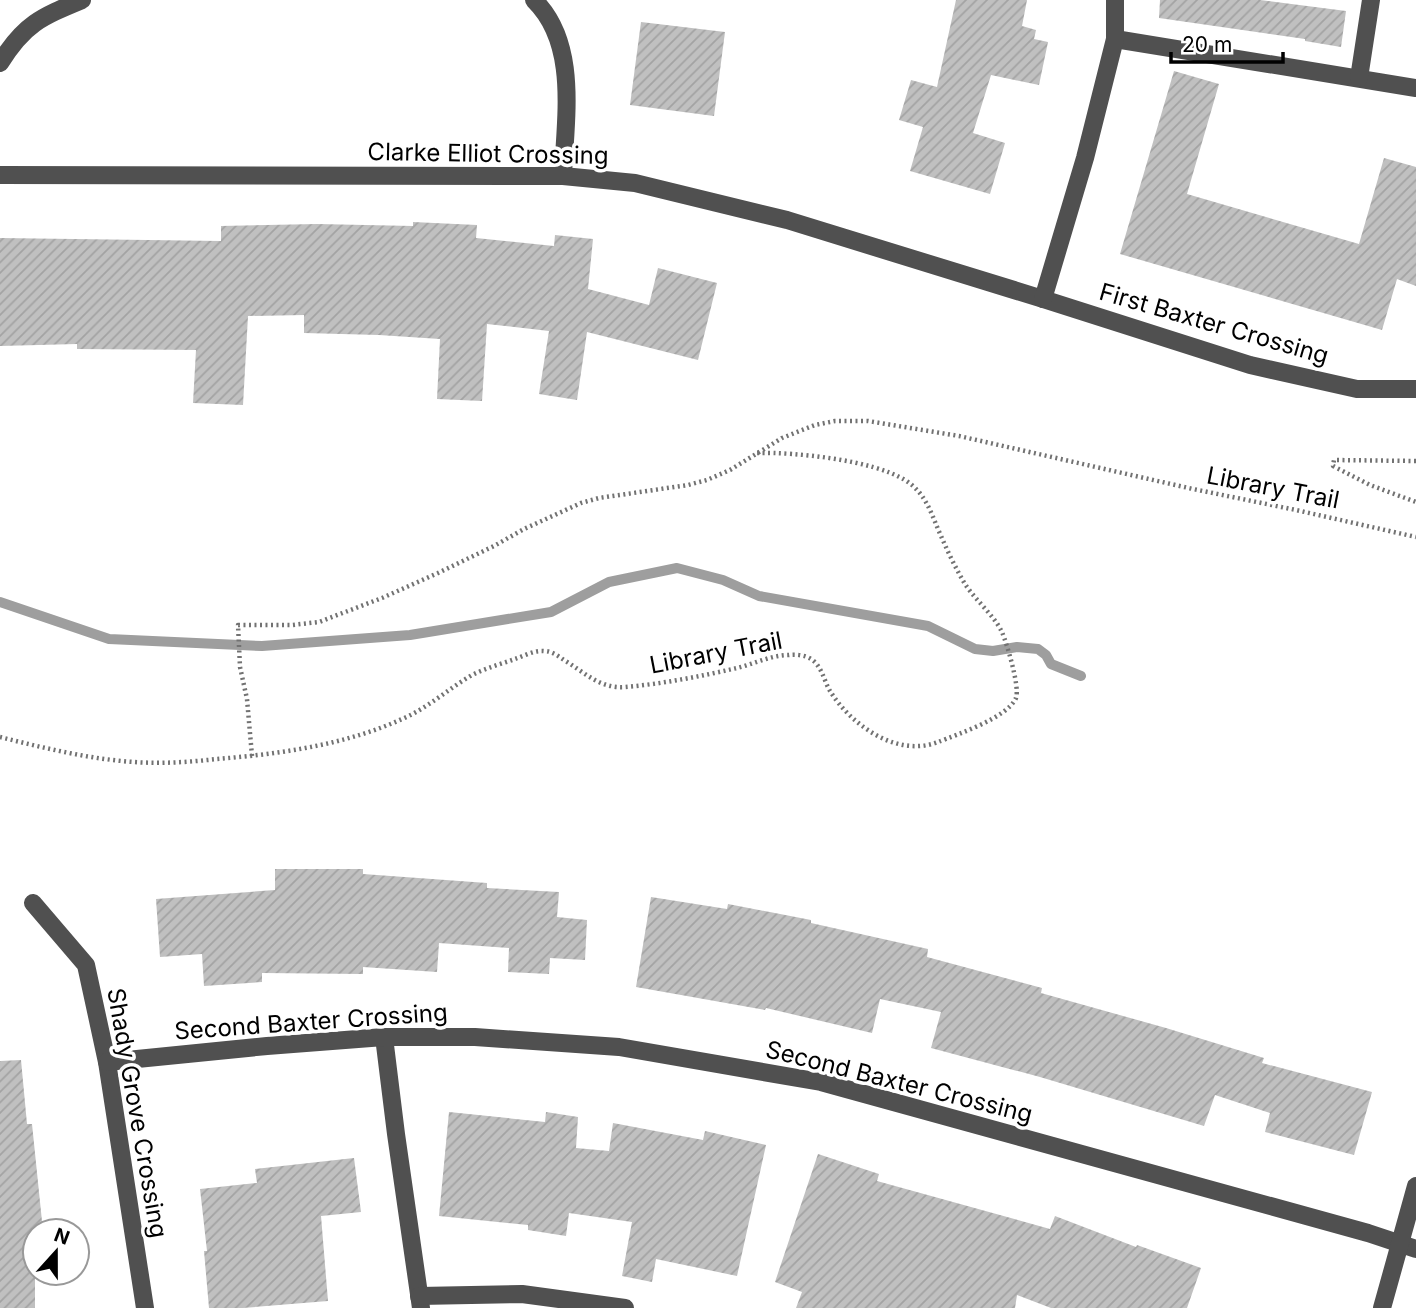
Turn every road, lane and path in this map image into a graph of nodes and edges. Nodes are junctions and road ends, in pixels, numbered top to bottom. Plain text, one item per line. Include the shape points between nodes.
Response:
1 (82, 0) edge
2 (534, 0) edge
3 (1115, 0) edge
4 (1371, 0) edge
5 (1115, 39) junction
6 (0, 63) edge
7 (1359, 78) junction
8 (1416, 88) edge
9 (0, 175) edge
10 (563, 176) junction
11 (1043, 299) junction
12 (1416, 389) edge
13 (757, 453) junction
14 (1416, 461) edge
15 (1416, 502) edge
16 (1416, 537) edge
17 (0, 737) edge
18 (252, 756) junction
19 (33, 903) dead end
20 (384, 1037) junction
21 (107, 1062) junction
22 (1416, 1186) edge
23 (1408, 1246) edge
24 (420, 1302) edge
25 (145, 1308) edge
26 (625, 1308) edge
27 (1382, 1308) edge

1 - 6 street via 34,23
2 - 10 street via 552,23 563,56
3 - 5 street
4 - 7 street
5 - 7 street
5 - 11 street
7 - 8 street
9 - 10 street, Clarke Elliot Crossing
10 - 11 street, Clarke Elliot Crossing via 635,183 787,220
11 - 12 street, First Baxter Crossing via 1250,365 1357,389
13 - 16 path, Library Trail via 815,425 868,421 970,438
13 - 18 path, Library Trail via 707,480 581,503 438,573 319,622 239,625
13 - 18 path, Library Trail via 859,464 893,473 914,487 927,502 967,587 1003,635 1017,684 1017,694 1006,710 917,748 882,738 855,720 828,688 817,666 798,655 619,688 596,681 550,652 539,651 473,674 416,713 383,727 323,744
14 - 15 path, Library Trail via 1334,460 1333,466
17 - 18 path, Library Trail via 137,762
19 - 21 street, Shady Grove Crossing via 86,965
20 - 21 street, Second Baxter Crossing
20 - 23 street, Second Baxter Crossing via 475,1037 619,1047 821,1082
20 - 24 street
21 - 25 street, Shady Grove Crossing
22 - 23 street
23 - 27 street
24 - 26 street via 522,1294

